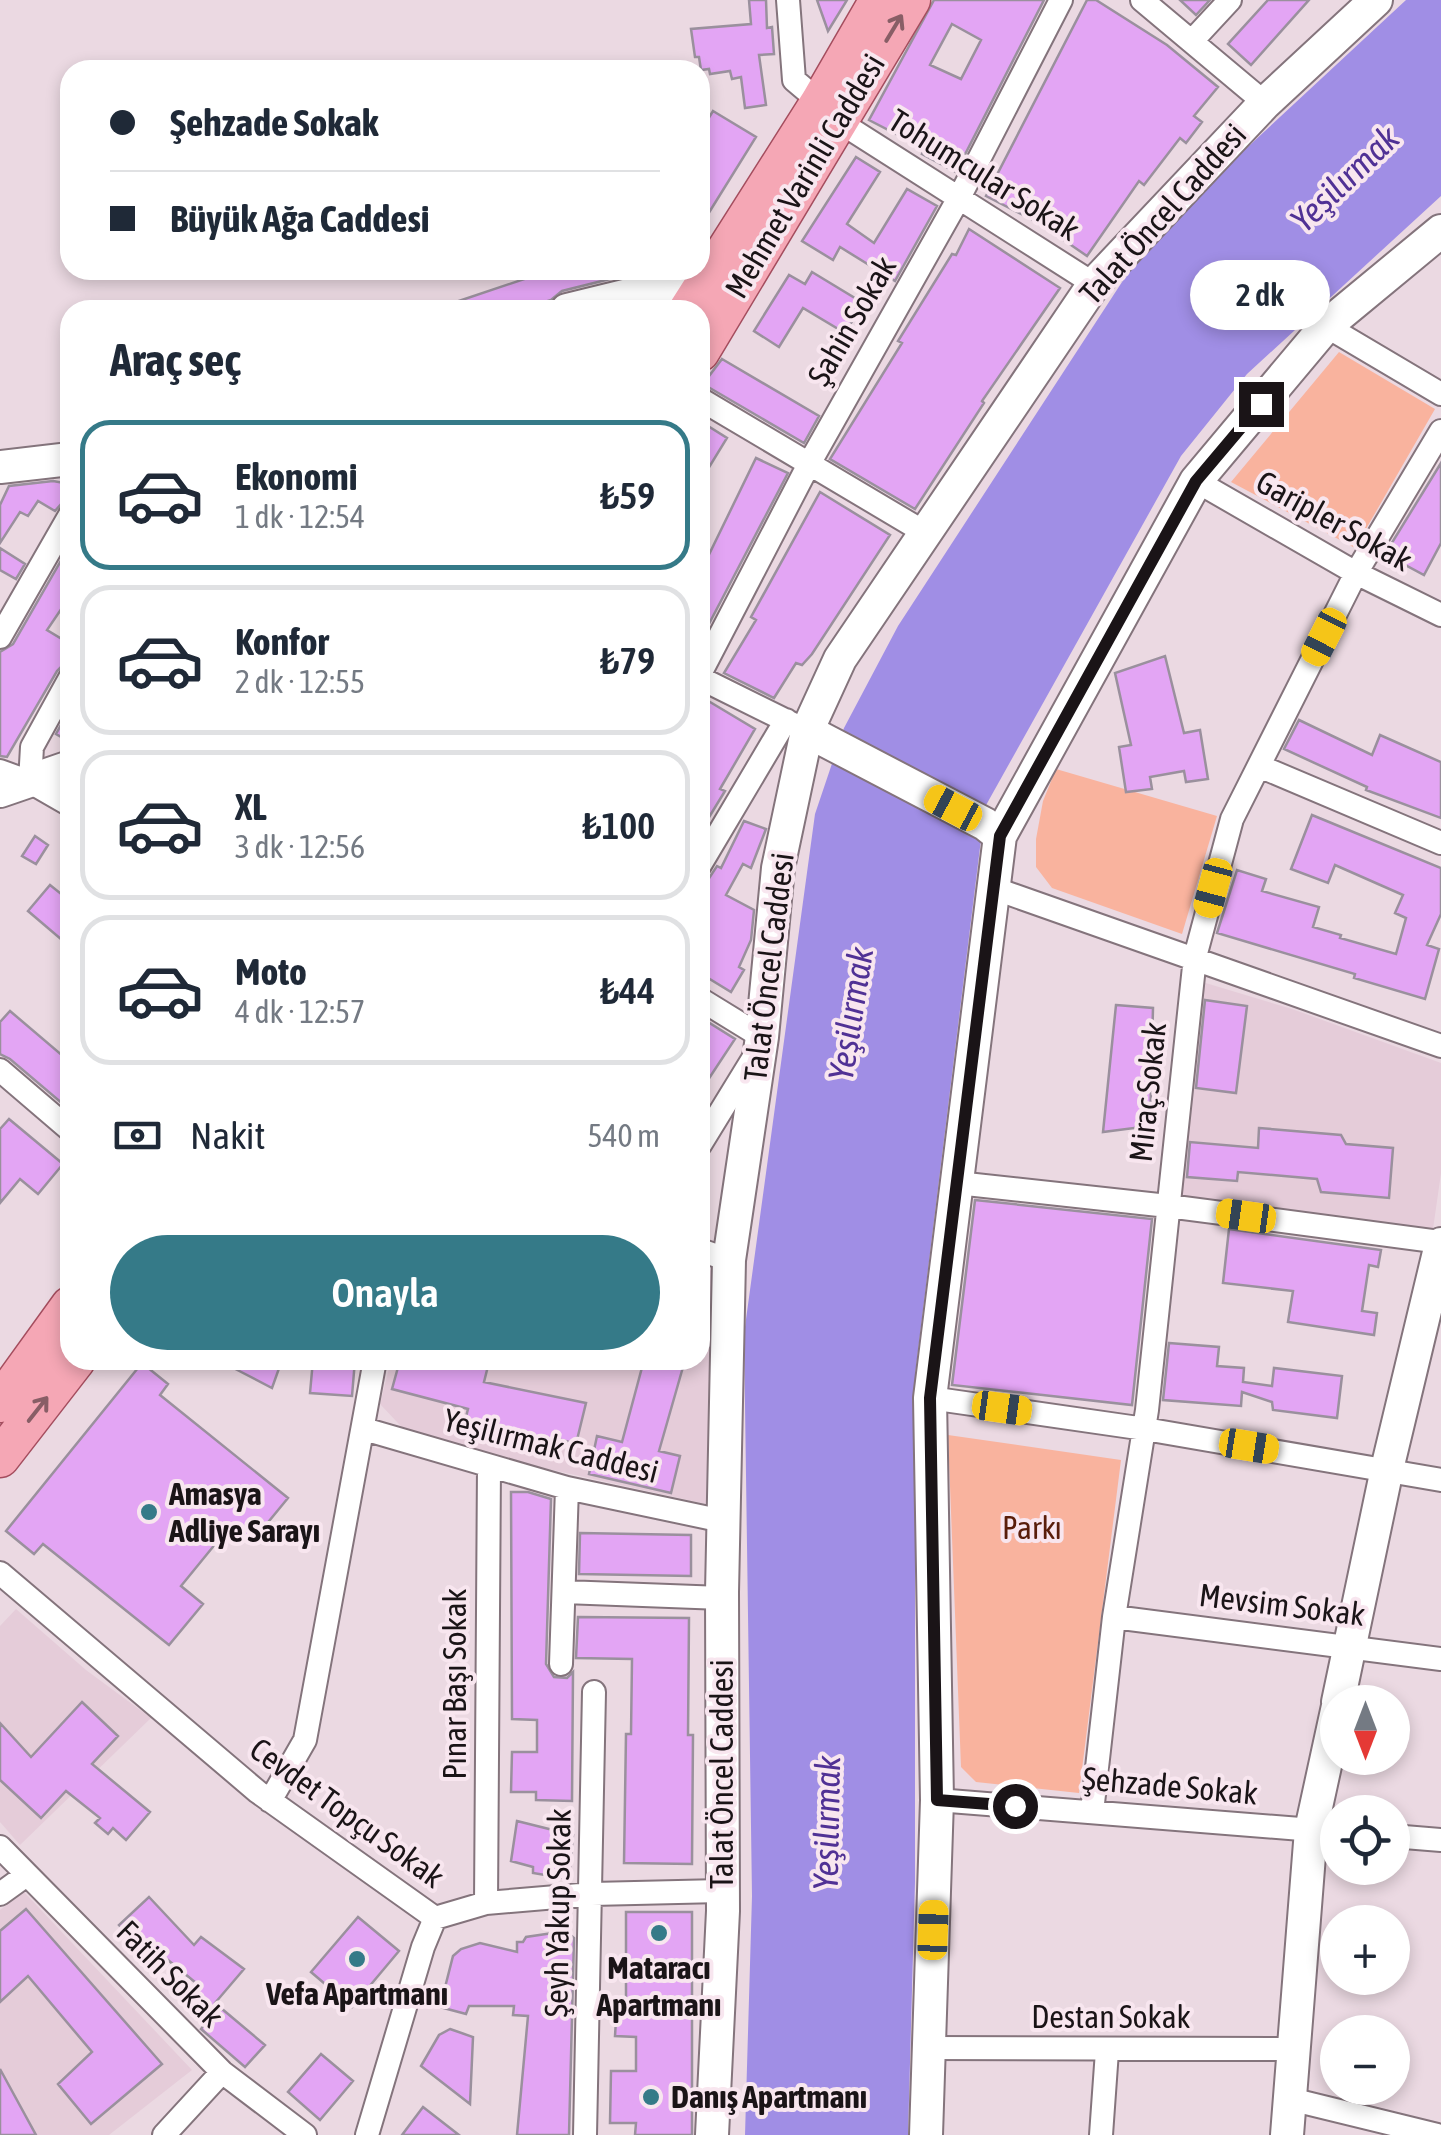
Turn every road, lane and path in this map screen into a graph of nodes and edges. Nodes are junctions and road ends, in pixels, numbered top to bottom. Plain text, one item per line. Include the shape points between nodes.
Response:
1 (788, 0) edge
2 (879, 0) edge
3 (910, 0) edge
4 (1060, 0) edge
5 (1142, 0) edge
6 (1230, 0) edge
7 (1376, 0) edge
8 (1192, 41) junction
9 (1265, 102) junction
10 (829, 112) junction
11 (960, 196) junction
12 (1441, 231) edge
13 (710, 276) edge
14 (693, 280) edge
15 (1094, 284) junction
16 (609, 300) edge
17 (1326, 326) junction
18 (710, 333) edge
19 (1441, 394) edge
20 (710, 405) edge
21 (1441, 431) edge
22 (60, 462) edge
23 (808, 464) junction
24 (0, 466) edge
25 (1196, 481) junction
26 (924, 532) junction
27 (60, 533) edge
28 (1356, 572) junction
29 (1441, 616) edge
30 (0, 636) edge
31 (710, 656) edge
32 (710, 681) edge
33 (60, 696) edge
34 (806, 731) junction
35 (1259, 766) junction
36 (60, 769) edge
37 (10, 781) edge
38 (60, 801) edge
39 (992, 830) junction
40 (1441, 843) edge
41 (710, 852) edge
42 (993, 888) junction
43 (1195, 957) junction
44 (710, 1006) edge
45 (761, 1042) junction
46 (1441, 1046) edge
47 (0, 1070) edge
48 (60, 1121) edge
49 (710, 1128) edge
50 (956, 1183) junction
51 (1168, 1206) junction
52 (1441, 1243) edge
53 (715, 1255) edge
54 (60, 1320) edge
55 (68, 1370) edge
56 (373, 1370) edge
57 (930, 1398) junction
58 (0, 1402) edge
59 (364, 1429) junction
60 (1145, 1429) junction
61 (0, 1458) edge
62 (489, 1466) junction
63 (1387, 1469) junction
64 (1441, 1480) edge
65 (567, 1488) junction
66 (723, 1521) junction
67 (0, 1574) edge
68 (564, 1592) junction
69 (722, 1598) junction
70 (1114, 1617) junction
71 (1350, 1646) junction
72 (1441, 1660) edge
73 (561, 1664) dead end
74 (1342, 1685) edge
75 (594, 1692) dead end
76 (937, 1800) junction
77 (270, 1801) junction
78 (1092, 1812) junction
79 (1320, 1831) edge
80 (1410, 1837) edge
81 (1441, 1840) edge
82 (0, 1848) edge
83 (1320, 1860) edge
84 (25, 1876) junction
85 (722, 1891) junction
86 (0, 1894) edge
87 (592, 1894) junction
88 (486, 1902) junction
89 (435, 1918) junction
90 (929, 2048) junction
91 (1294, 2049) junction
92 (1107, 2051) junction
93 (222, 2072) junction
94 (1290, 2099) junction
95 (164, 2135) edge
96 (304, 2135) edge
97 (367, 2135) edge
98 (584, 2135) edge
99 (712, 2135) edge
100 (926, 2135) edge
101 (1101, 2135) edge
102 (1287, 2135) edge
103 (1437, 2135) edge

1 - 10 street via 794,80
2 - 10 main road, Mehmet Varinli Caddesi
10 -> 3 main road, Mehmet Varinli Caddesi
4 - 11 street, Şahin Sokak
5 - 8 street
6 - 8 street
7 - 9 street, Talat Öncel Caddesi
8 - 9 street
9 - 15 street, Talat Öncel Caddesi
10 - 11 street, Tohumcular Sokak
10 - 13 main road, Mehmet Varinli Caddesi
10 - 18 main road, Mehmet Varinli Caddesi
11 - 15 street, Tohumcular Sokak
11 - 23 street, Şahin Sokak
12 - 17 street
14 - 16 street
15 - 26 street, Talat Öncel Caddesi
17 - 19 street
17 - 25 street
20 - 23 street
21 - 28 street, Miraç Sokak
22 - 24 street
23 - 26 street
23 - 31 street, Şahin Sokak
25 - 28 street, Garipler Sokak
25 - 39 street
26 - 34 street, Talat Öncel Caddesi via 840,659
27 - 30 street
28 - 29 street, Garipler Sokak
28 - 35 street, Miraç Sokak
32 - 34 street
33 - 37 street
34 - 39 street
34 - 41 street
34 - 45 street, Talat Öncel Caddesi via 778,868
35 - 40 street
35 - 43 street, Miraç Sokak via 1232,819
36 - 37 street
37 - 38 street
39 - 42 street
42 - 43 street
42 - 50 street
43 - 46 street
43 - 51 street, Miraç Sokak
44 - 45 street
45 - 49 street
45 - 53 street, Talat Öncel Caddesi
47 - 48 street
50 - 51 street
50 - 57 street
51 - 52 street
51 - 60 street, Miraç Sokak
52 - 63 street
53 - 66 street, Talat Öncel Caddesi
54 - 58 main road
61 -> 55 main road
56 - 59 street
57 - 60 street
57 - 76 street
59 - 62 street, Yeşilırmak Caddesi
59 - 77 street via 305,1740
60 - 63 street
60 - 70 street, Miraç Sokak
62 - 65 street, Yeşilırmak Caddesi
62 - 88 street, Pınar Başı Sokak
63 - 64 street
63 - 71 street
65 - 66 street, Yeşilırmak Caddesi
65 - 68 street
66 - 69 street, Talat Öncel Caddesi
67 - 77 street, Cevdet Topçu Sokak
68 - 69 street
68 - 73 street
69 - 85 street, Talat Öncel Caddesi
70 - 71 street, Mevsim Sokak
70 - 78 street, Miraç Sokak
71 - 72 street, Mevsim Sokak
71 - 74 street
75 - 87 street, Şeyh Yakup Sokak
76 - 78 street, Şehzade Sokak
76 - 90 street
77 - 89 street, Cevdet Topçu Sokak
78 - 79 street, Şehzade Sokak
80 - 81 street
82 - 84 street, Fatih Sokak
83 - 91 street
84 - 86 street
84 - 93 street, Fatih Sokak
85 - 87 street, Cevdet Topçu Sokak
85 - 99 street, Talat Öncel Caddesi
87 - 88 street, Cevdet Topçu Sokak
87 - 98 street, Şeyh Yakup Sokak
88 - 89 street, Cevdet Topçu Sokak
89 - 97 street
90 - 92 street, Destan Sokak
90 - 100 street
91 - 92 street, Destan Sokak
91 - 94 street
92 - 101 street
93 - 95 street
93 - 96 street, Fatih Sokak
94 - 102 street
94 - 103 street

